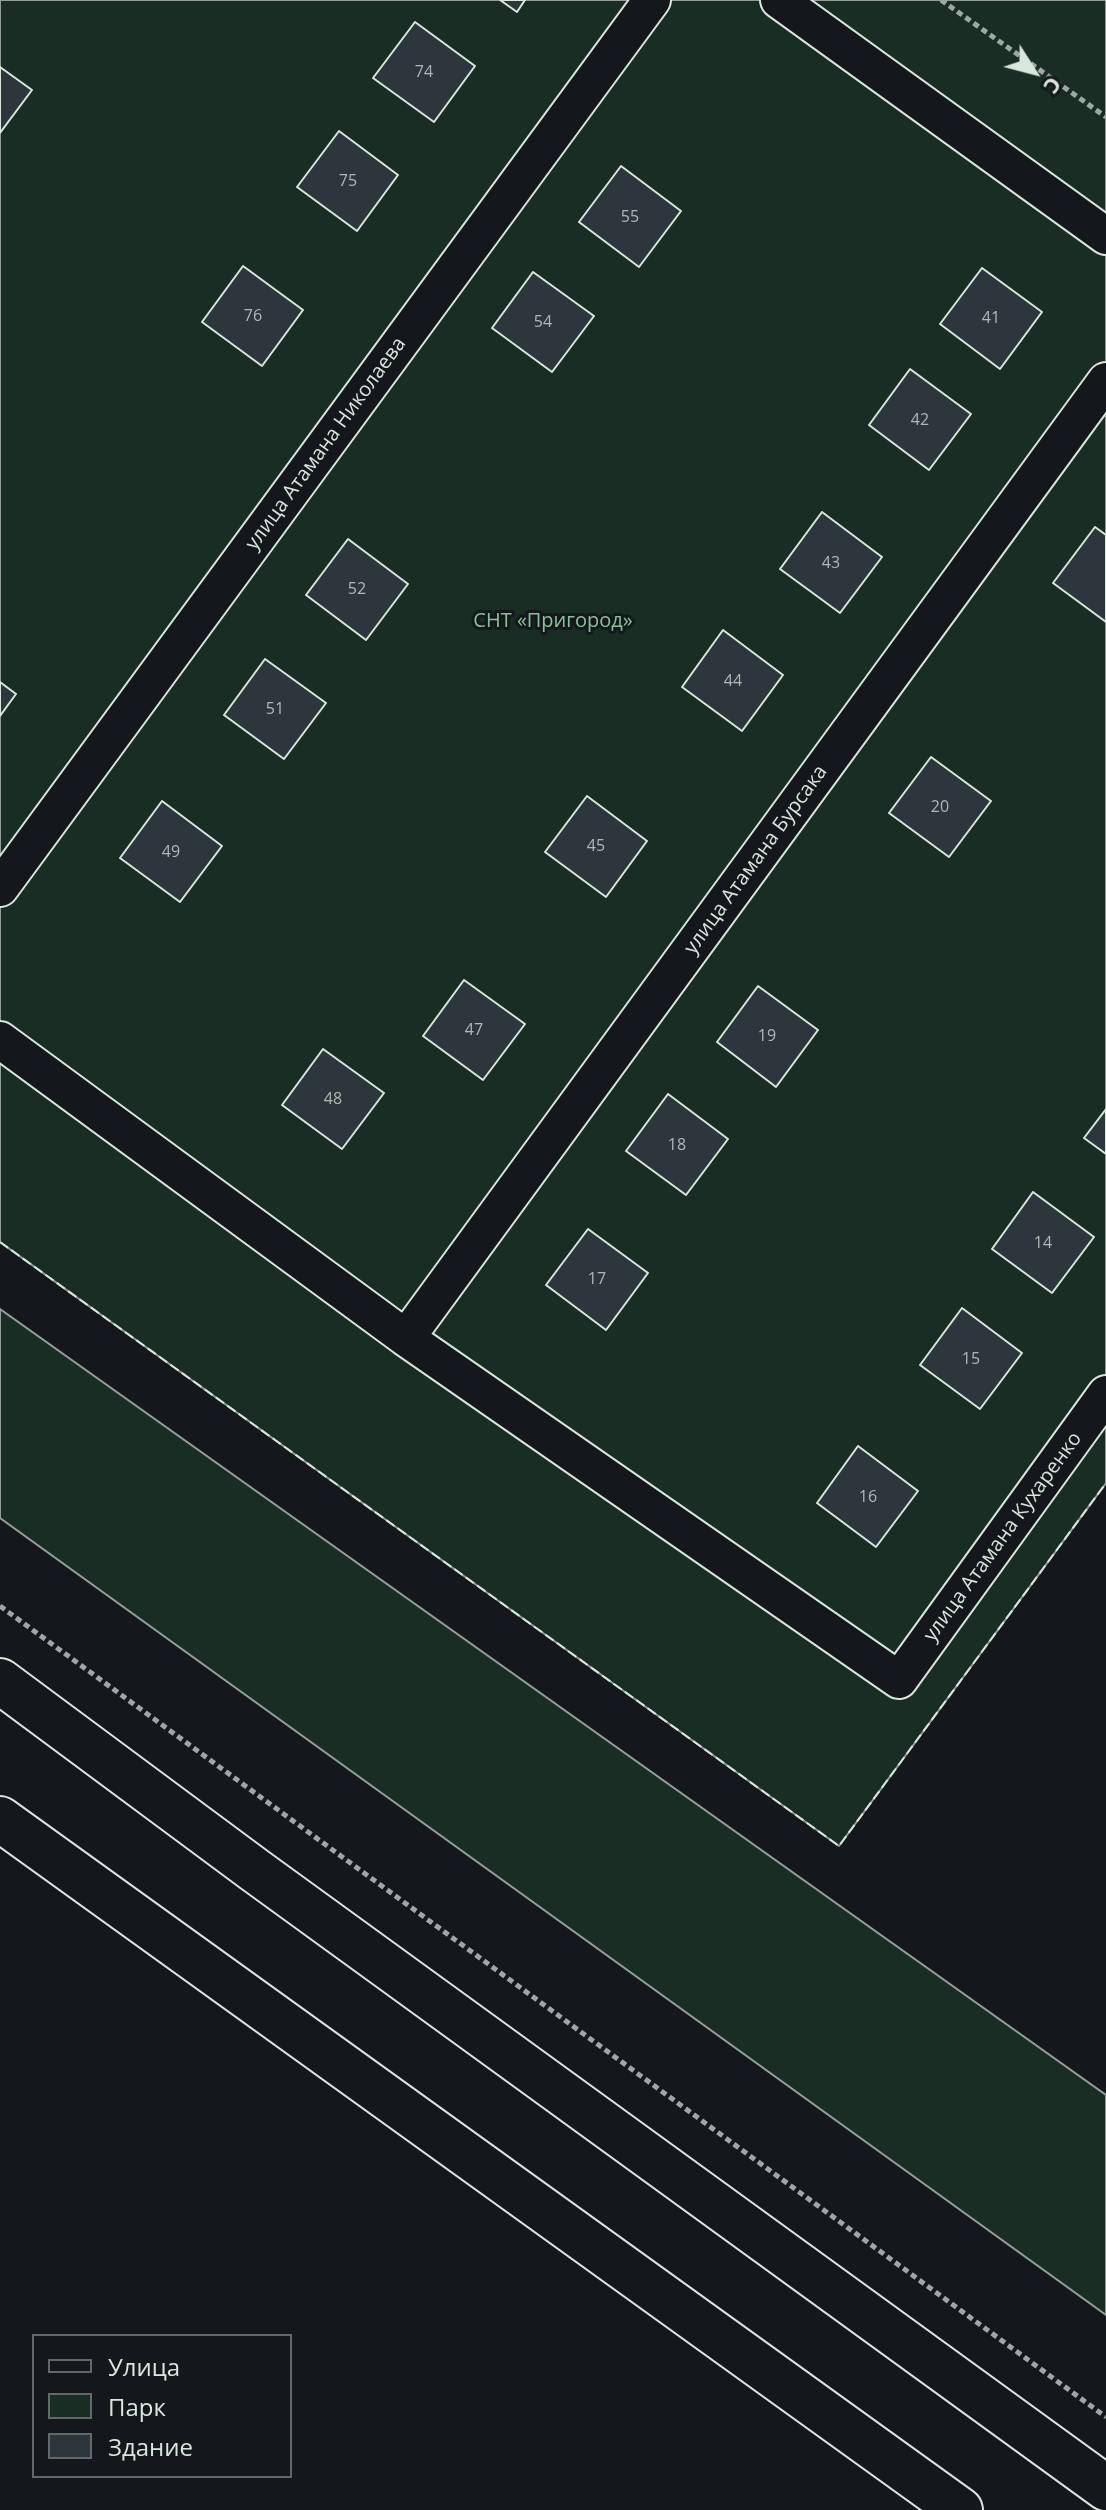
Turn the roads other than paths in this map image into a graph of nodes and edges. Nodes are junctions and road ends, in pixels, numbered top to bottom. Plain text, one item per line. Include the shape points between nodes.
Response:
1 (652, 0) edge
2 (779, 0) edge
3 (1106, 236) edge
4 (1106, 381) edge
5 (0, 888) edge
6 (0, 1040) edge
7 (406, 1338) junction
8 (1106, 1394) edge
9 (0, 1681) edge
10 (0, 1819) edge
11 (1106, 2488) edge
12 (960, 2510) edge

1 - 5 street, улица Атамана Николаева
2 - 3 street
4 - 7 street, улица Атамана Бурсака
6 - 7 street
7 - 8 street, улица Атамана Кухаренко via 899,1680
9 - 11 main road
10 - 12 main road

